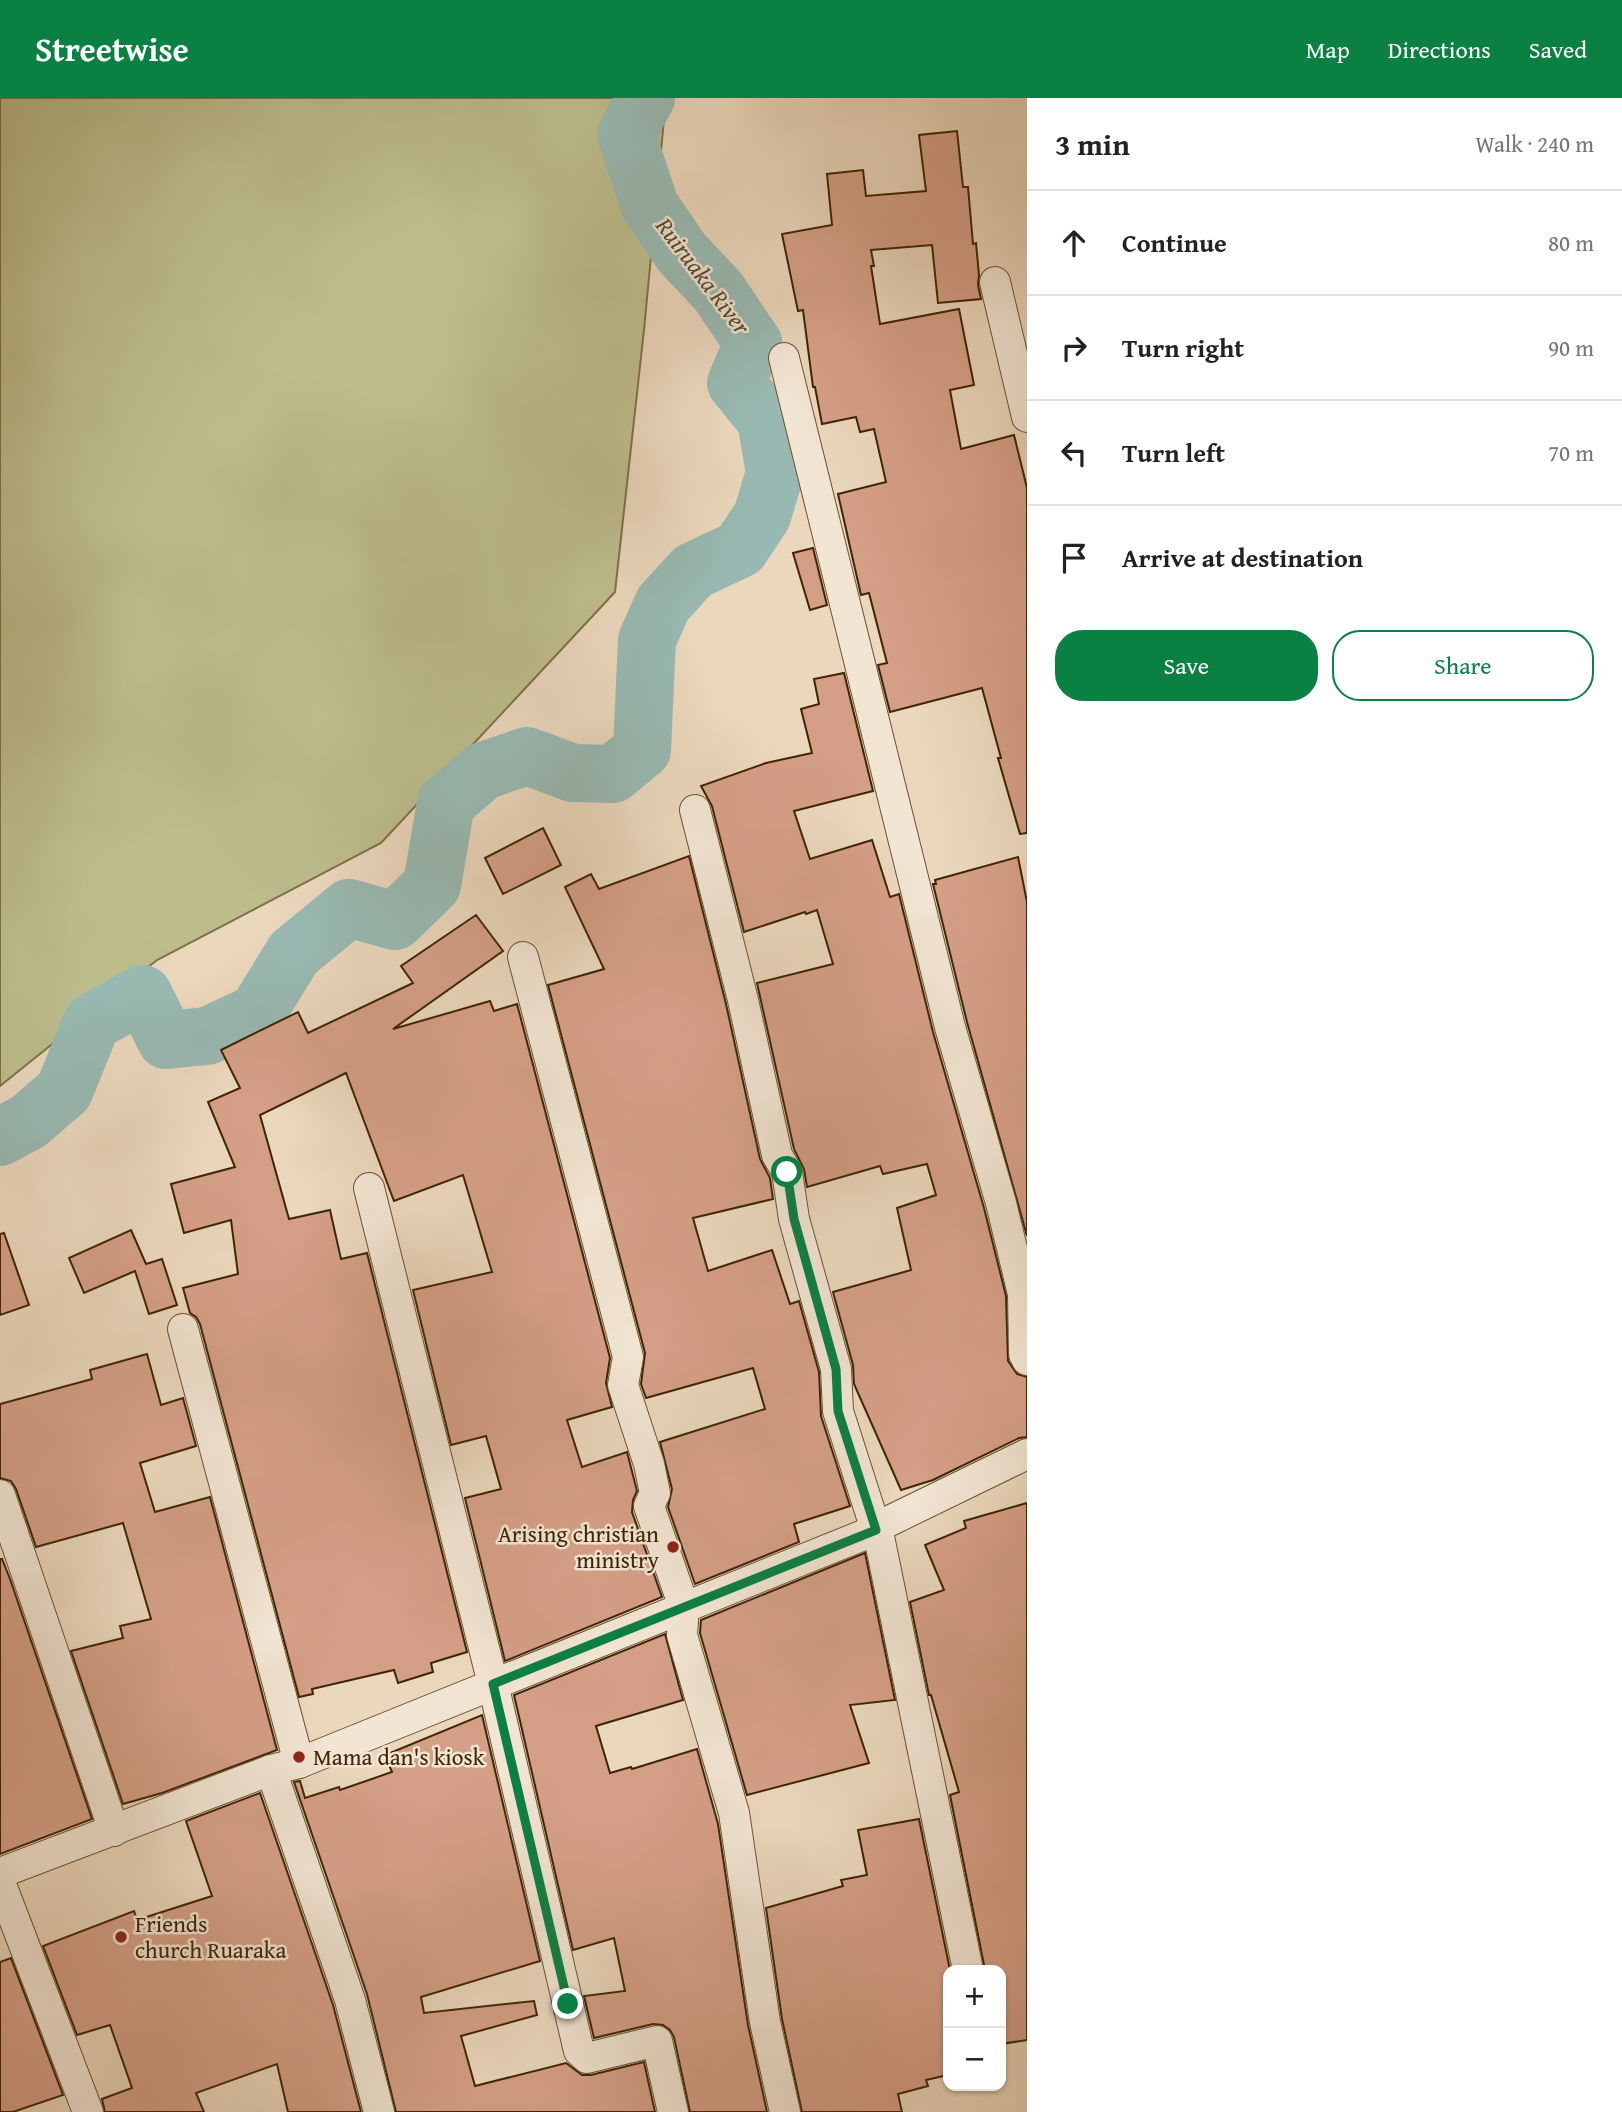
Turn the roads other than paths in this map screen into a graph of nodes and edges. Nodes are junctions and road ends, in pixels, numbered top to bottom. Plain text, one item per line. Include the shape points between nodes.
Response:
1 (995, 282) dead end
2 (785, 358) dead end
3 (1027, 417) edge
4 (695, 810) dead end
5 (523, 957) dead end
6 (369, 1188) dead end
7 (183, 1329) dead end
8 (1027, 1360) edge
9 (1027, 1454) edge
10 (0, 1495) edge
11 (876, 1529) junction
12 (684, 1607) junction
13 (493, 1684) junction
14 (285, 1767) junction
15 (114, 1832) junction
16 (0, 1873) edge
17 (0, 1882) edge
18 (967, 1965) edge
19 (88, 2112) edge
20 (379, 2112) edge
21 (673, 2112) edge
22 (785, 2112) edge

1 - 3 street
2 - 8 street via 950,1027 1023,1294
4 - 11 street via 777,1156 787,1172 794,1219 836,1369 838,1411
5 - 12 street via 628,1356 623,1385 656,1493 649,1506
6 - 13 street
7 - 14 street
9 - 11 street
10 - 15 street
11 - 12 street
11 - 18 street
12 - 13 street
12 - 22 street via 682,1635 734,1813 765,2022
13 - 14 street
13 - 21 street via 579,2051 587,2057 657,2041
14 - 15 street
14 - 20 street
15 - 16 street
17 - 19 street

